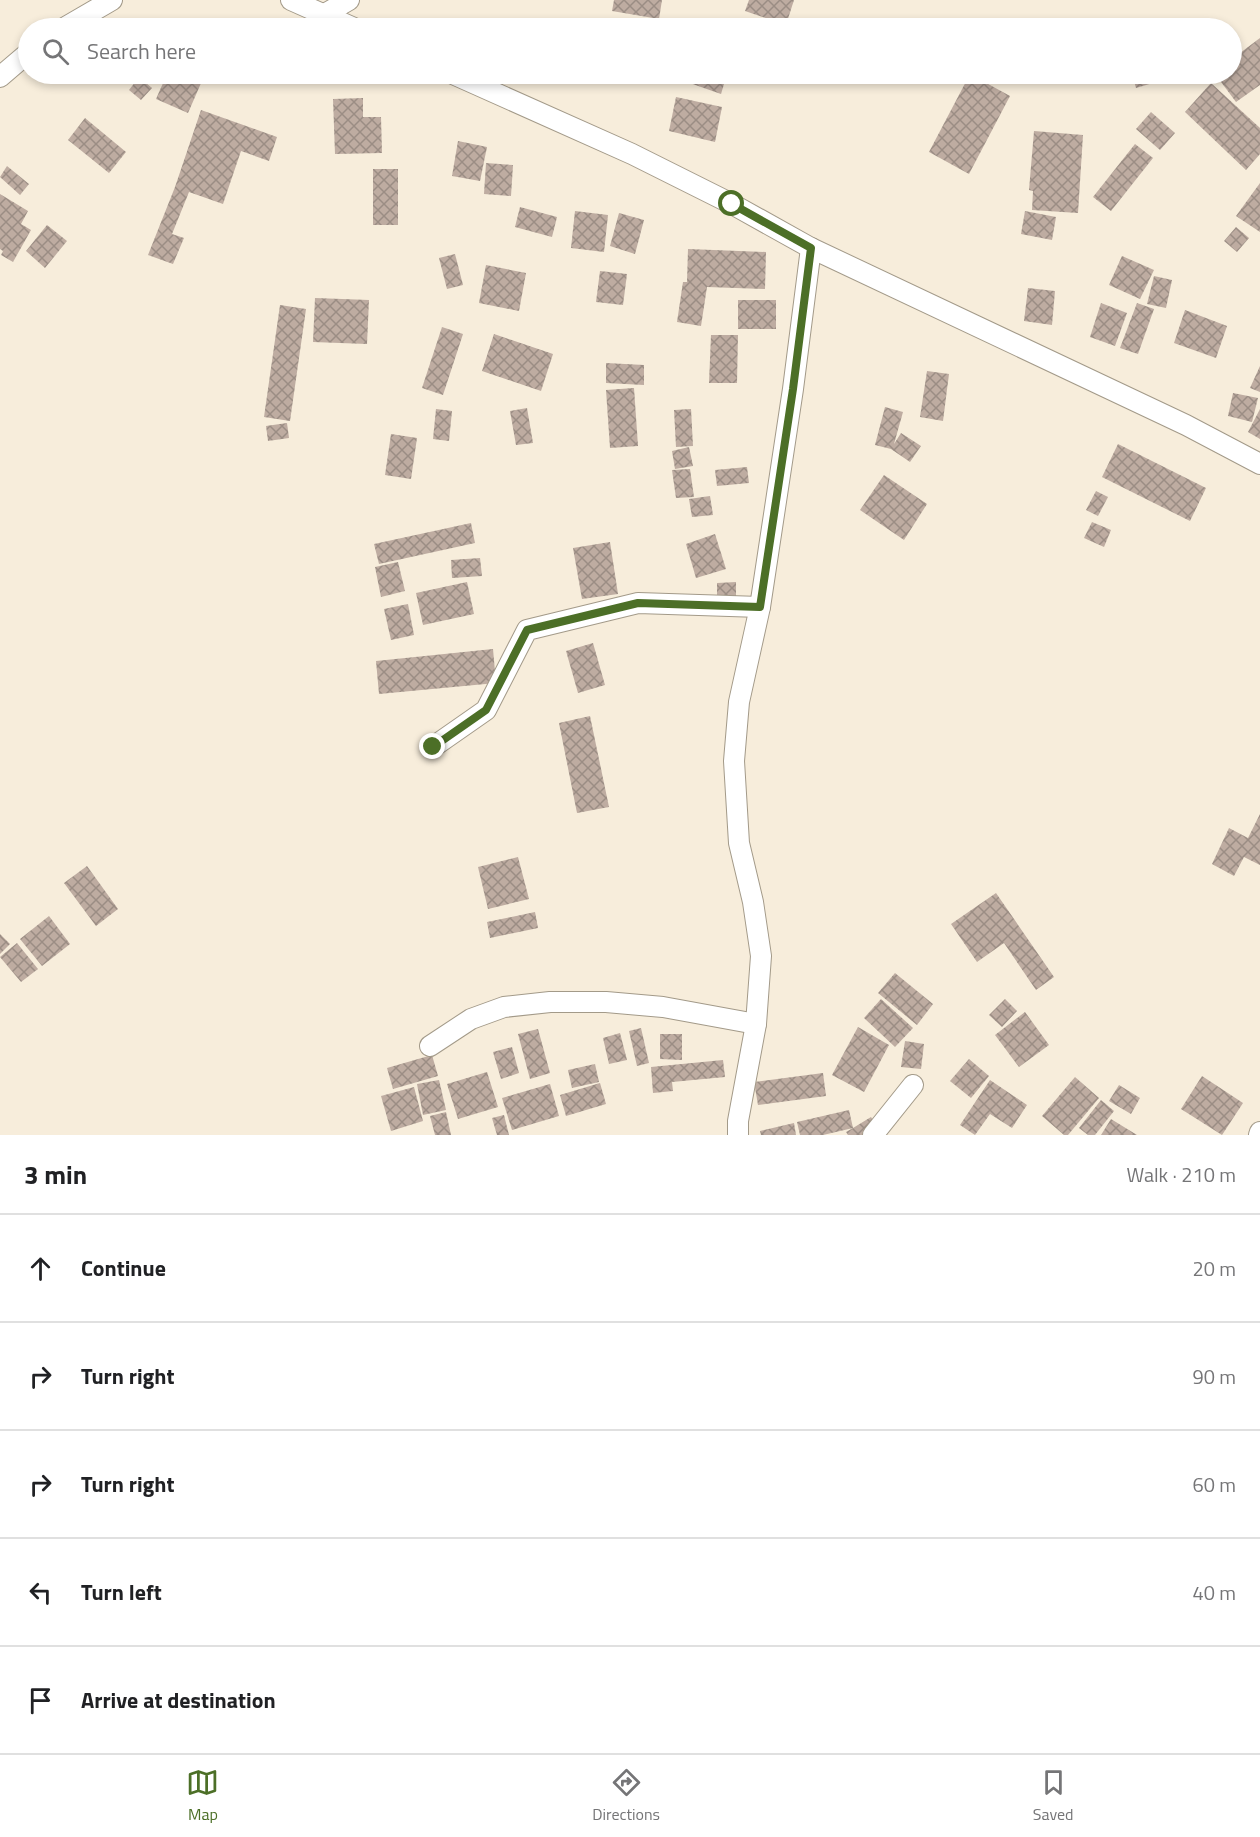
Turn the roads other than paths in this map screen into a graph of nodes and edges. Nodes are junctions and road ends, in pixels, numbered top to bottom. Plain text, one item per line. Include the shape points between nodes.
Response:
1 (112, 0) edge
2 (291, 0) edge
3 (349, 0) edge
4 (323, 15) junction
5 (81, 18) edge
6 (330, 18) edge
7 (18, 62) edge
8 (0, 77) edge
9 (475, 84) edge
10 (811, 248) junction
11 (1260, 464) edge
12 (760, 607) junction
13 (433, 747) dead end
14 (756, 1024) junction
15 (430, 1046) dead end
16 (913, 1085) dead end
17 (738, 1135) edge
18 (873, 1135) edge

1 - 5 street
2 - 4 street
3 - 4 street
4 - 6 street
7 - 8 street
9 - 10 street via 632,154
10 - 11 street via 1186,425
10 - 12 street
12 - 13 street via 638,603 527,630 486,710
12 - 14 street via 739,702 734,761 739,843 760,956
14 - 15 street via 663,1006 550,1002 504,1007 471,1018
14 - 17 street
16 - 18 street

